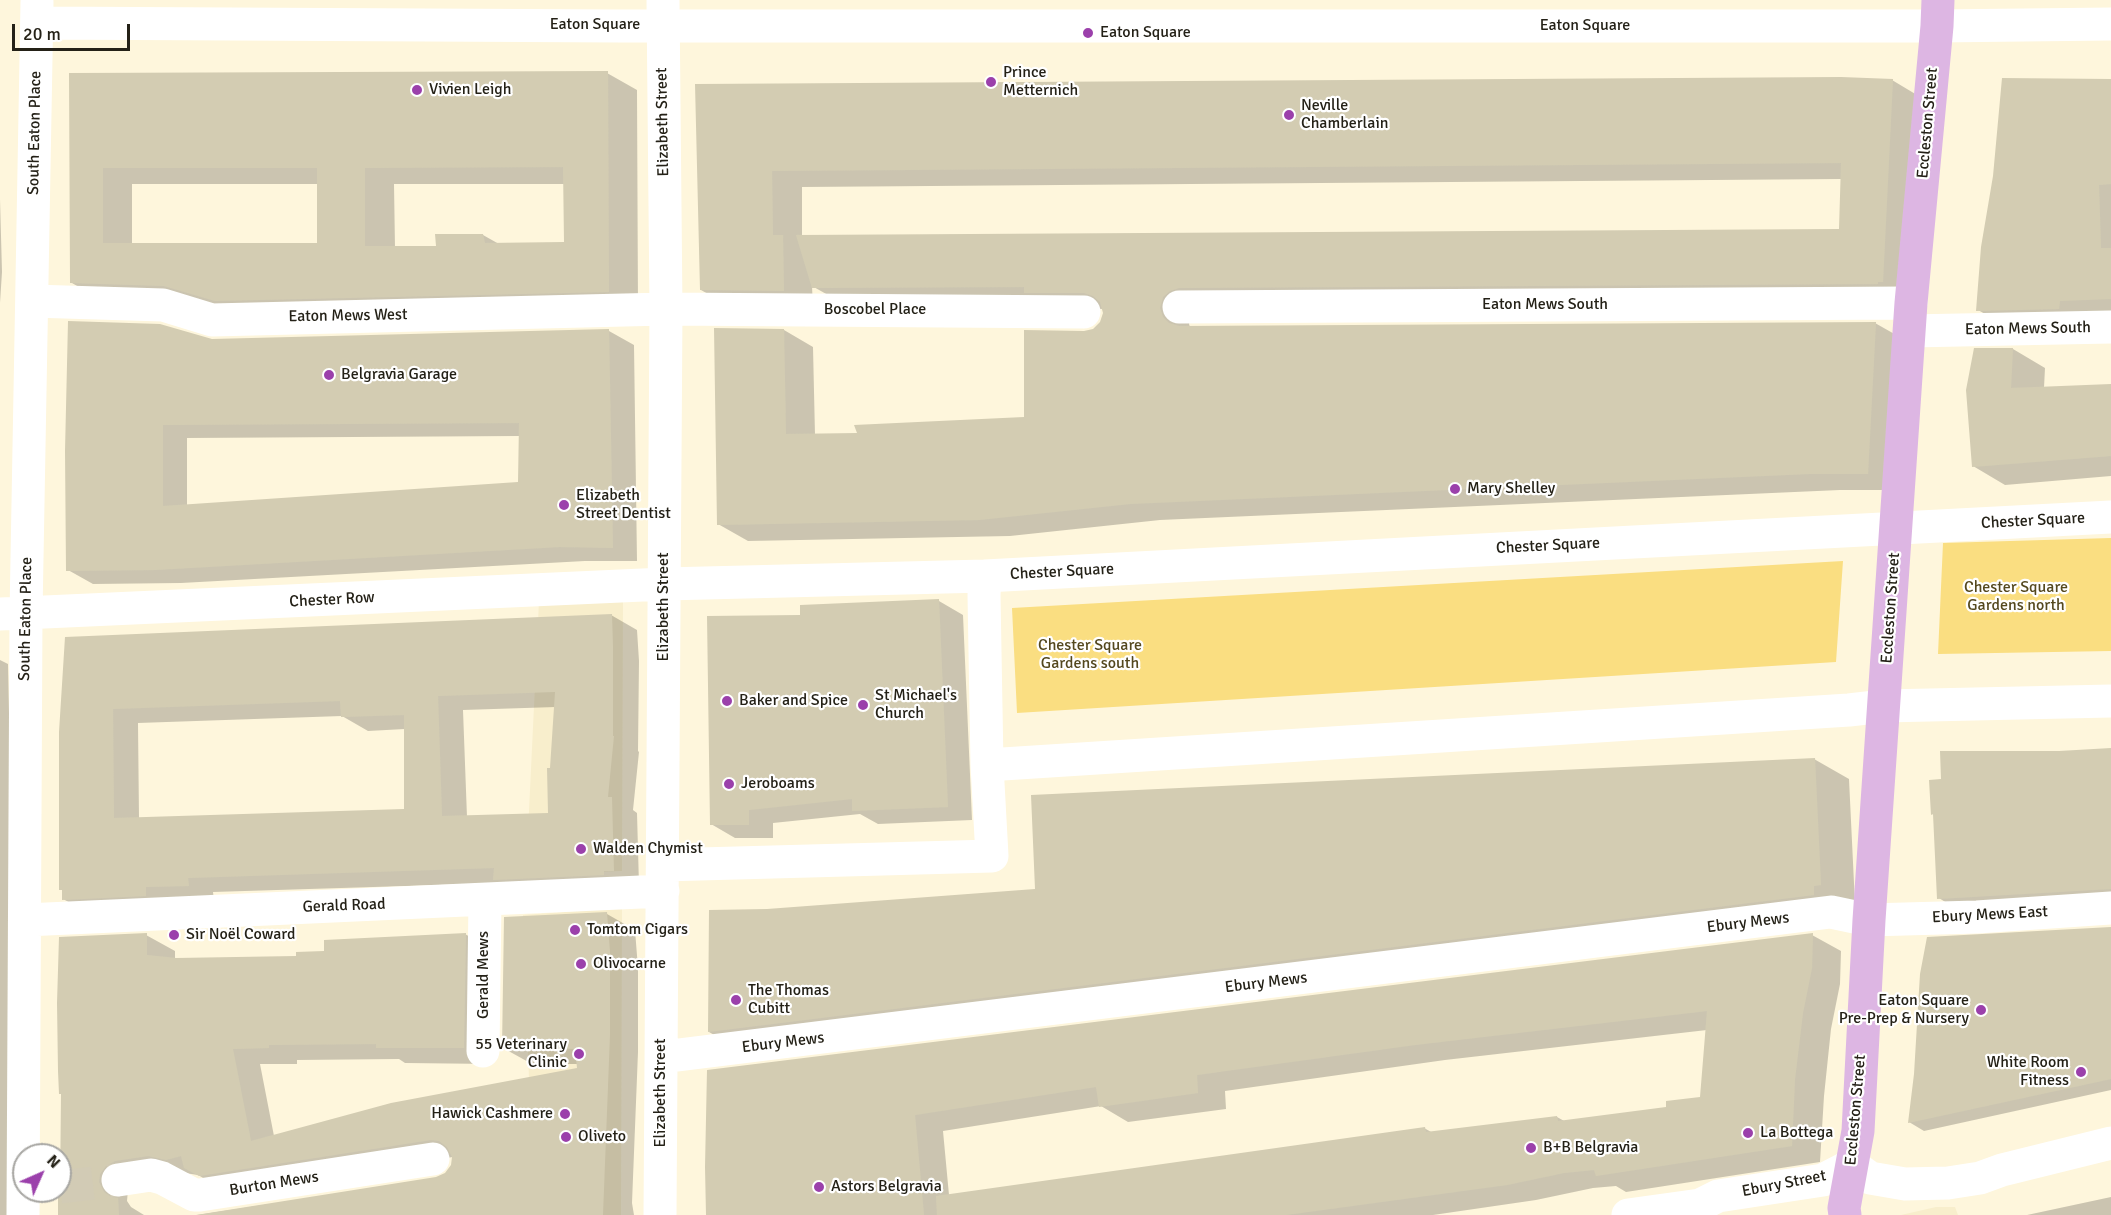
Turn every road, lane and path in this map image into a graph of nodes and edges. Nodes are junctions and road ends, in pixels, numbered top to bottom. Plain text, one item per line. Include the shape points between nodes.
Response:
1 (37, 12) edge
2 (663, 13) edge
3 (1937, 13) edge
4 (2111, 24) edge
5 (32, 301) junction
6 (1179, 307) dead end
7 (666, 309) junction
8 (1084, 312) dead end
9 (1910, 317) junction
10 (2111, 327) edge
11 (2111, 517) edge
12 (1896, 528) junction
13 (985, 576) junction
14 (665, 584) junction
15 (13, 614) edge
16 (2111, 701) edge
17 (1884, 706) junction
18 (987, 765) junction
19 (663, 878) junction
20 (485, 900) junction
21 (2111, 908) edge
22 (24, 920) junction
23 (1869, 920) junction
24 (483, 1051) dead end
25 (662, 1057) junction
26 (24, 1143) edge
27 (2111, 1143) edge
28 (433, 1159) dead end
29 (1852, 1165) junction
30 (118, 1180) tunnel mouth
31 (660, 1215) edge
32 (1628, 1215) edge
33 (1845, 1215) edge

1 - 2 street, Eaton Square
1 - 5 street, South Eaton Place
2 - 3 street, Eaton Square
2 - 7 street, Elizabeth Street
3 - 4 street, Eaton Square
3 - 9 main road, Eccleston Street
5 - 7 street, Eaton Mews West via 163,304 212,320
5 - 15 street, South Eaton Place
6 - 9 street, Eaton Mews South
7 - 8 street, Boscobel Place
7 - 14 street, Elizabeth Street
9 - 10 street, Eaton Mews South
9 - 12 main road, Eccleston Street
11 - 12 street, Chester Square
12 - 13 street, Chester Square
12 - 17 main road, Eccleston Street
13 - 14 street, Chester Square
13 - 18 street
14 - 15 street, Chester Row
14 - 19 street, Elizabeth Street
15 - 22 street, South Eaton Place
16 - 17 street
17 - 18 street
17 - 23 main road, Eccleston Street
18 - 19 street via 992,856
19 - 20 street, Gerald Road
19 - 25 street, Elizabeth Street
20 - 22 street, Gerald Road
20 - 24 street, Gerald Mews
21 - 23 street, Ebury Mews East
22 - 26 street, South Eaton Place
23 - 25 street, Ebury Mews via 1831,912
23 - 29 main road, Eccleston Street via 1858,1131
25 - 31 street, Elizabeth Street
27 - 29 street via 1948,1183 1905,1184 1870,1178
28 - 30 street, Burton Mews via 200,1195 151,1175
29 - 32 street, Ebury Street via 1823,1180
29 - 33 main road, Eccleston Street

